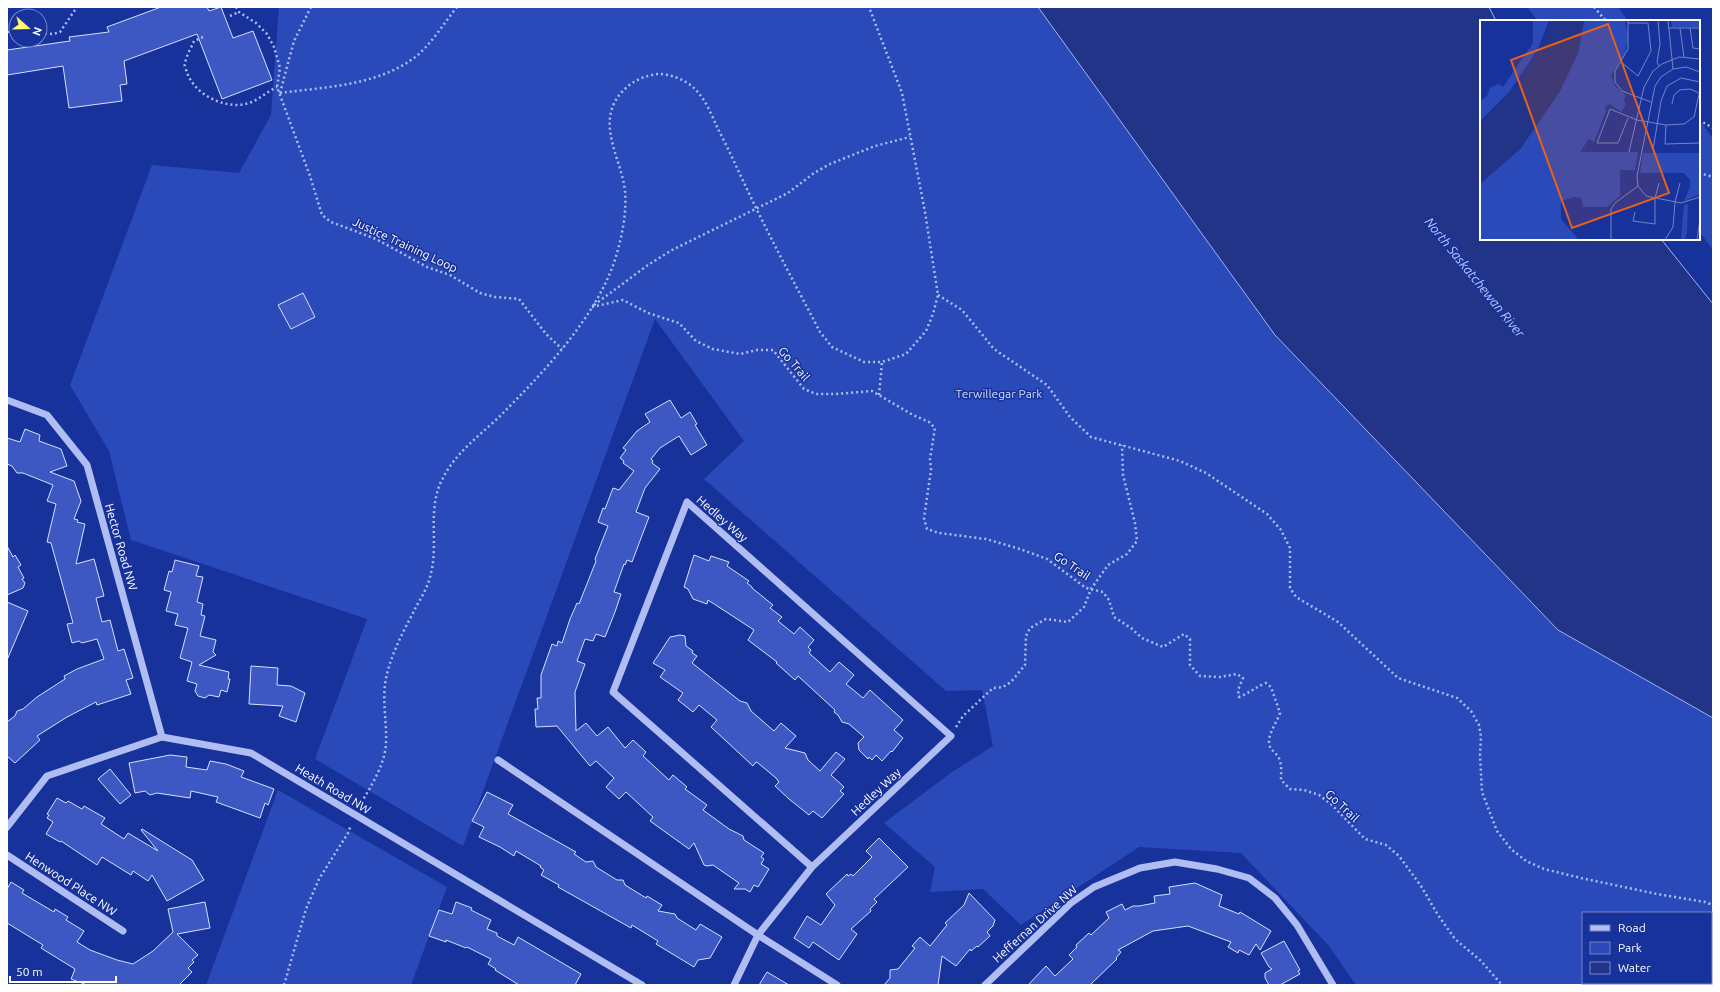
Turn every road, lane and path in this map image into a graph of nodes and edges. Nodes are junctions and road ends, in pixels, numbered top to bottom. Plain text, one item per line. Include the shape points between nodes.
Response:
1 (77, 7) edge
2 (236, 7) edge
3 (311, 7) edge
4 (457, 7) edge
5 (868, 7) edge
6 (1594, 7) edge
7 (239, 12) junction
8 (230, 16) dead end
9 (1605, 20) edge
10 (48, 34) edge
11 (202, 37) dead end
12 (277, 87) junction
13 (280, 93) junction
14 (1700, 121) edge
15 (1713, 128) edge
16 (910, 137) junction
17 (1700, 173) edge
18 (1713, 178) edge
19 (757, 210) junction
20 (938, 295) junction
21 (592, 307) junction
22 (562, 349) junction
23 (882, 362) junction
24 (879, 395) junction
25 (7, 400) edge
26 (1122, 445) junction
27 (1091, 589) junction
28 (951, 736) junction
29 (162, 737) junction
30 (498, 760) dead end
31 (356, 815) junction
32 (7, 828) edge
33 (7, 855) edge
34 (812, 867) junction
35 (1713, 905) edge
36 (124, 931) dead end
37 (758, 935) junction
38 (284, 985) edge
39 (642, 985) edge
40 (734, 985) edge
41 (837, 985) edge
42 (985, 985) edge
43 (1333, 985) edge
44 (1502, 985) edge

1 - 10 path via 60,32
2 - 7 path
3 - 13 path via 294,41
4 - 13 path via 414,58 396,68 367,80
5 - 16 path via 902,94
6 - 9 path
7 - 8 path
7 - 12 path via 267,34 274,47 280,68
11 - 12 path via 194,40 184,64 189,79 203,92 219,102 244,104 257,100
12 - 13 path, Justice Training Loop
13 - 22 path, Justice Training Loop via 322,215 331,222 376,239 427,267 450,275 480,293 519,299 546,334
14 - 15 path
16 - 19 path via 875,146 830,164 788,193
16 - 20 path
17 - 18 path
19 - 21 path via 672,250
19 - 21 path via 709,109 695,88 668,75 658,74 633,81 615,100 609,120 611,139 624,186 625,216 616,256
19 - 23 path via 820,332 832,348 864,362
20 - 23 path via 934,314 926,331 906,354
20 - 26 path via 962,310 994,349 1047,385 1070,417 1091,437
21 - 22 path
21 - 24 path, Go Trail via 622,300 679,323 696,341 713,349 740,354 773,350 802,384 804,390 816,394 872,391
22 - 31 path via 532,383 462,452 442,478 433,510 431,574 396,646 387,674 384,699 386,745 383,761
23 - 24 path
24 - 27 path, Go Trail via 929,422 935,428 924,518 927,528 939,533 986,539 1020,549 1047,560
25 - 29 street, Hector Road NW via 47,415 87,465
26 - 27 path via 1123,475 1137,541 1127,554 1108,565
26 - 35 path via 1180,461 1206,473 1267,514 1281,530 1290,548 1290,588 1296,597 1338,622 1398,678 1457,698 1471,711 1481,737 1482,792 1497,831 1511,850 1526,861 1544,869
27 - 28 path via 1084,607 1068,622 1046,619 1030,628 1026,636 1025,665 1011,682 1003,687 993,688 963,716
27 - 44 path, Go Trail via 1103,592 1109,600 1114,616 1142,638 1163,647 1184,634 1190,639 1190,665 1200,676 1220,677 1237,674 1243,678 1238,690 1239,697 1266,683 1271,687 1280,712 1269,743 1272,751 1278,756 1281,780 1290,789 1319,795 1366,840 1386,845 1399,856 1455,939 1481,961
28 - 34 street, Hedley Way
28 - 34 street, Hedley Way via 687,502 613,692
29 - 31 street, Heath Road NW via 251,753
29 - 32 street, Heath Road NW via 47,776
30 - 37 street
31 - 38 path via 348,833 318,879 306,909
31 - 39 street, Heath Road NW
33 - 36 street, Henwood Place NW
34 - 37 street, Hedley Way
37 - 40 street, Hedley Way
37 - 41 street
42 - 43 street, Heffernan Drive NW via 1070,904 1094,887 1140,868 1175,862 1217,869 1249,878 1275,898 1297,924

